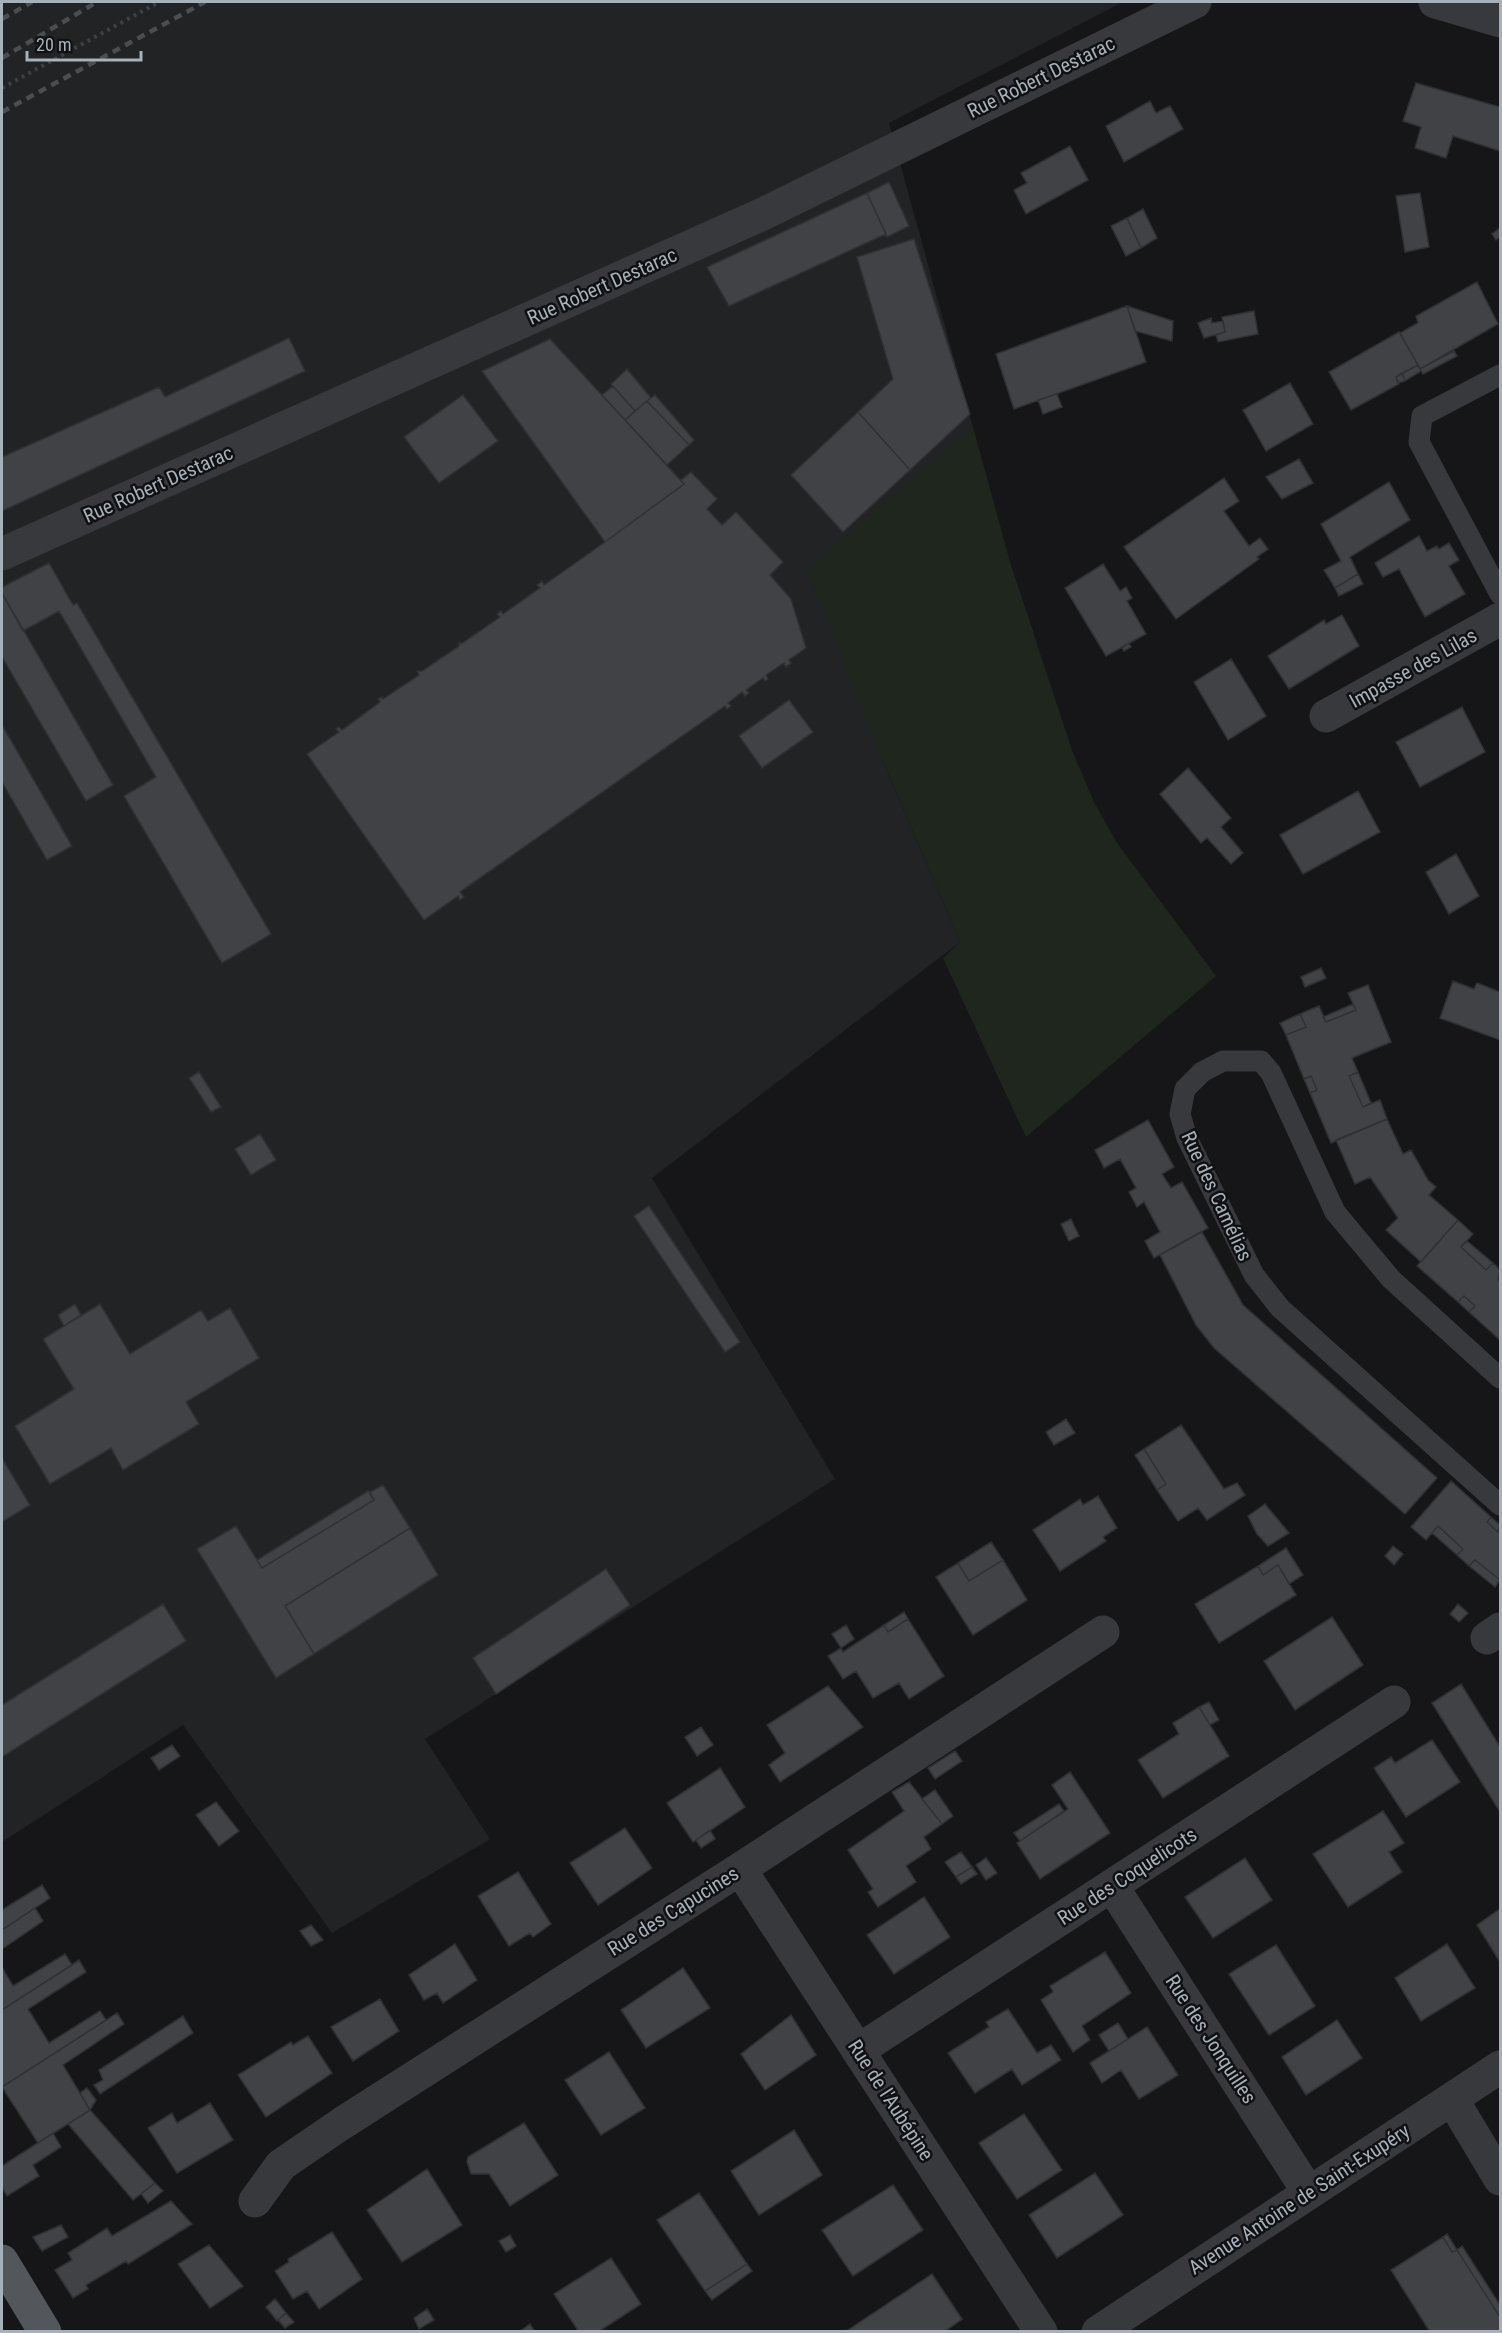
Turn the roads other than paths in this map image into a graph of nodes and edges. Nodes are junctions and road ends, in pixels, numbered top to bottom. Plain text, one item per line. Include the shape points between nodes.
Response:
1 (1195, 2) edge
2 (1435, 2) edge
3 (1500, 21) edge
4 (1500, 375) edge
5 (2, 554) edge
6 (1500, 594) edge
7 (1500, 619) edge
8 (1326, 716) dead end
9 (1500, 1378) edge
10 (1500, 1505) edge
11 (1103, 1632) dead end
12 (1394, 1702) dead end
13 (740, 1869) junction
14 (1112, 1886) junction
15 (859, 2050) junction
16 (1500, 2067) edge
17 (1452, 2099) junction
18 (1500, 2179) edge
19 (1309, 2193) junction
20 (255, 2201) dead end
21 (2, 2261) edge
22 (45, 2331) edge
23 (1041, 2331) edge
24 (1098, 2331) edge

1 - 5 street, Rue Robert Destarac via 765,213
2 - 3 street
4 - 6 lane via 1422,416 1419,442
7 - 8 street, Impasse des Lilas
9 - 10 lane, Rue des Camélias via 1391,1279 1335,1212 1271,1073 1261,1061 1223,1061 1202,1072 1185,1089 1180,1114 1187,1138 1254,1275 1280,1308
11 - 13 street, Rue des Capucines
12 - 14 street, Rue des Coquelicots
13 - 15 street, Rue de l'Aubépine
13 - 20 street, Rue des Capucines via 281,2165
14 - 15 street, Rue des Coquelicots
14 - 19 street, Rue des Jonquilles
15 - 23 street, Rue de l'Aubépine
16 - 17 street, Avenue Antoine de Saint-Exupéry
17 - 18 street
17 - 19 street, Avenue Antoine de Saint-Exupéry
19 - 24 street, Avenue Antoine de Saint-Exupéry
21 - 22 main road

